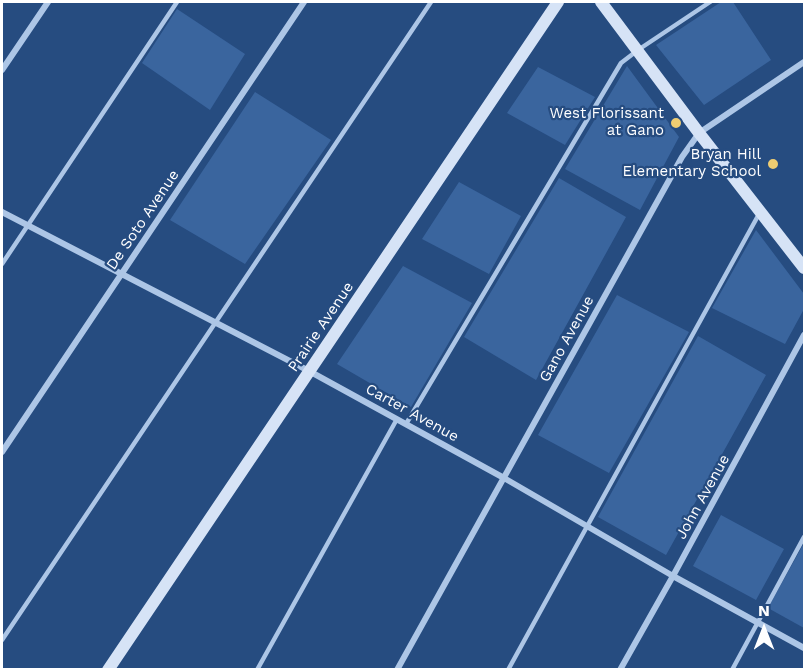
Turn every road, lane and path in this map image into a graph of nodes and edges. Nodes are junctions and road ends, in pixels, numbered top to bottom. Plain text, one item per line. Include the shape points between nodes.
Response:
1 (48, 2) edge
2 (177, 2) edge
3 (304, 2) edge
4 (431, 2) edge
5 (558, 2) edge
6 (601, 2) edge
7 (710, 2) edge
8 (638, 50) junction
9 (804, 62) edge
10 (2, 70) edge
11 (699, 133) junction
12 (2, 212) edge
13 (760, 212) junction
14 (27, 226) junction
15 (2, 264) edge
16 (804, 268) edge
17 (121, 273) junction
18 (215, 322) junction
19 (804, 335) edge
20 (309, 370) junction
21 (397, 419) junction
22 (406, 424) junction
23 (2, 452) edge
24 (504, 478) junction
25 (588, 526) junction
26 (804, 537) edge
27 (674, 576) junction
28 (758, 622) junction
29 (2, 640) edge
30 (804, 648) edge
31 (108, 669) edge
32 (257, 669) edge
33 (397, 669) edge
34 (508, 669) edge
35 (620, 669) edge
36 (732, 669) edge

1 - 10 street
2 - 14 lane
3 - 17 street, De Soto Avenue
4 - 18 lane
5 - 20 street, Prairie Avenue
6 - 8 street
7 - 8 lane
8 - 11 street
8 - 22 lane via 621,63
9 - 11 street, Gano Avenue
11 - 13 street
11 - 24 street, Gano Avenue
12 - 14 street, Carter Avenue
13 - 16 street
13 - 25 lane
14 - 15 lane
14 - 17 street, Carter Avenue
17 - 18 street, Carter Avenue
17 - 23 street, De Soto Avenue
18 - 20 street, Carter Avenue
18 - 29 lane
19 - 27 street, John Avenue
20 - 21 street, Carter Avenue
20 - 31 street, Prairie Avenue
21 - 22 street, Carter Avenue
21 - 32 lane
22 - 24 street, Carter Avenue
24 - 25 street, Carter Avenue
24 - 33 street, Gano Avenue
25 - 27 street, Carter Avenue
25 - 34 lane
26 - 28 lane
27 - 28 street, Carter Avenue
27 - 35 street, John Avenue
28 - 30 street, Carter Avenue
28 - 36 lane

